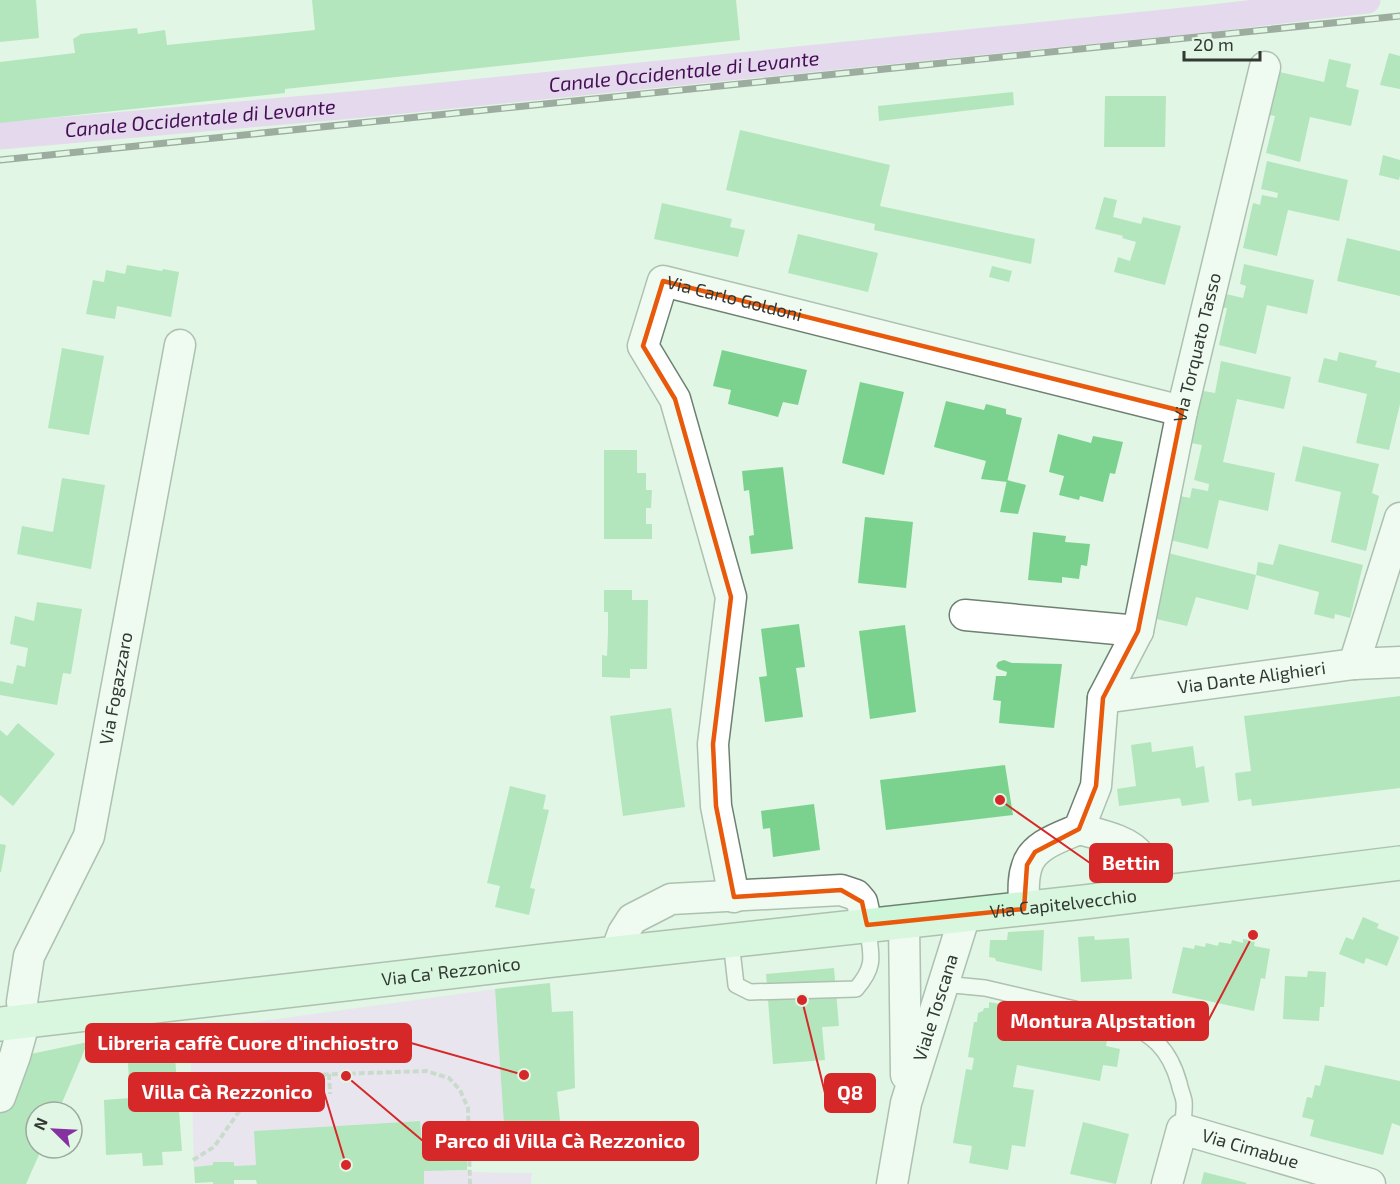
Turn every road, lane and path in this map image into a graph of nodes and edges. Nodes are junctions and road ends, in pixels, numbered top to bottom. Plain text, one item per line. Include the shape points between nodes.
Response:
1 (1265, 68) dead end
2 (180, 345) dead end
3 (1182, 411) junction
4 (1400, 518) edge
5 (965, 615) dead end
6 (1138, 631) junction
7 (1400, 662) edge
8 (1354, 664) junction
9 (1103, 698) junction
10 (1079, 829) junction
11 (1400, 863) edge
12 (1153, 893) junction
13 (734, 897) junction
14 (1024, 909) junction
15 (965, 915) junction
16 (904, 922) junction
17 (867, 926) junction
18 (731, 941) junction
19 (615, 954) junction
20 (943, 984) junction
21 (12, 1022) edge
22 (329, 1074) junction
23 (330, 1094) dead end
24 (0, 1097) edge
25 (906, 1103) junction
26 (1182, 1129) junction
27 (193, 1160) dead end
28 (470, 1184) edge
29 (892, 1184) edge
30 (1167, 1184) edge
31 (1370, 1184) edge

1 - 3 street, Via Torquato Tasso
2 - 21 street, Via Fogazzaro via 88,836 29,956 22,1002
3 - 6 street, Via Torquato Tasso
3 - 13 street, Via Carlo Goldoni via 663,281 643,346 675,399 730,597 713,744 716,806
4 - 8 street
5 - 6 street
6 - 9 street, Via Torquato Tasso
7 - 8 street, Via Dante Alighieri
8 - 9 street, Via Dante Alighieri
9 - 10 street, Via Torquato Tasso via 1096,786
10 - 12 street via 1126,844 1140,855
10 - 14 street via 1035,852 1027,865 1023,885
11 - 12 main road, Via Capitelvecchio
12 - 14 main road, Via Capitelvecchio
13 - 17 street via 841,890 856,895 862,902
13 - 19 street via 671,899 632,919
14 - 15 main road, Via Capitelvecchio
15 - 16 main road, Via Capitelvecchio
15 - 20 street, Viale Toscana
16 - 17 main road, Via Ca' Rezzonico
16 - 25 street, Viale Toscana
17 - 18 main road, Via Ca' Rezzonico
17 - 18 lane via 872,959 866,977 856,989 750,992 736,985
18 - 19 main road, Via Ca' Rezzonico
19 - 21 main road, Via Ca' Rezzonico
20 - 25 street, Viale Toscana
20 - 26 lane via 996,991 1120,1020 1139,1029 1166,1051 1176,1073 1184,1101
21 - 24 street, Via Fogazzaro via 15,1056
22 - 23 path
22 - 27 path via 308,1075 279,1084 256,1098 240,1110 214,1147
22 - 28 path via 426,1071 449,1078 468,1108
25 - 29 street, Viale Toscana
26 - 30 street, Via Cimabue
26 - 31 street, Via Cimabue

